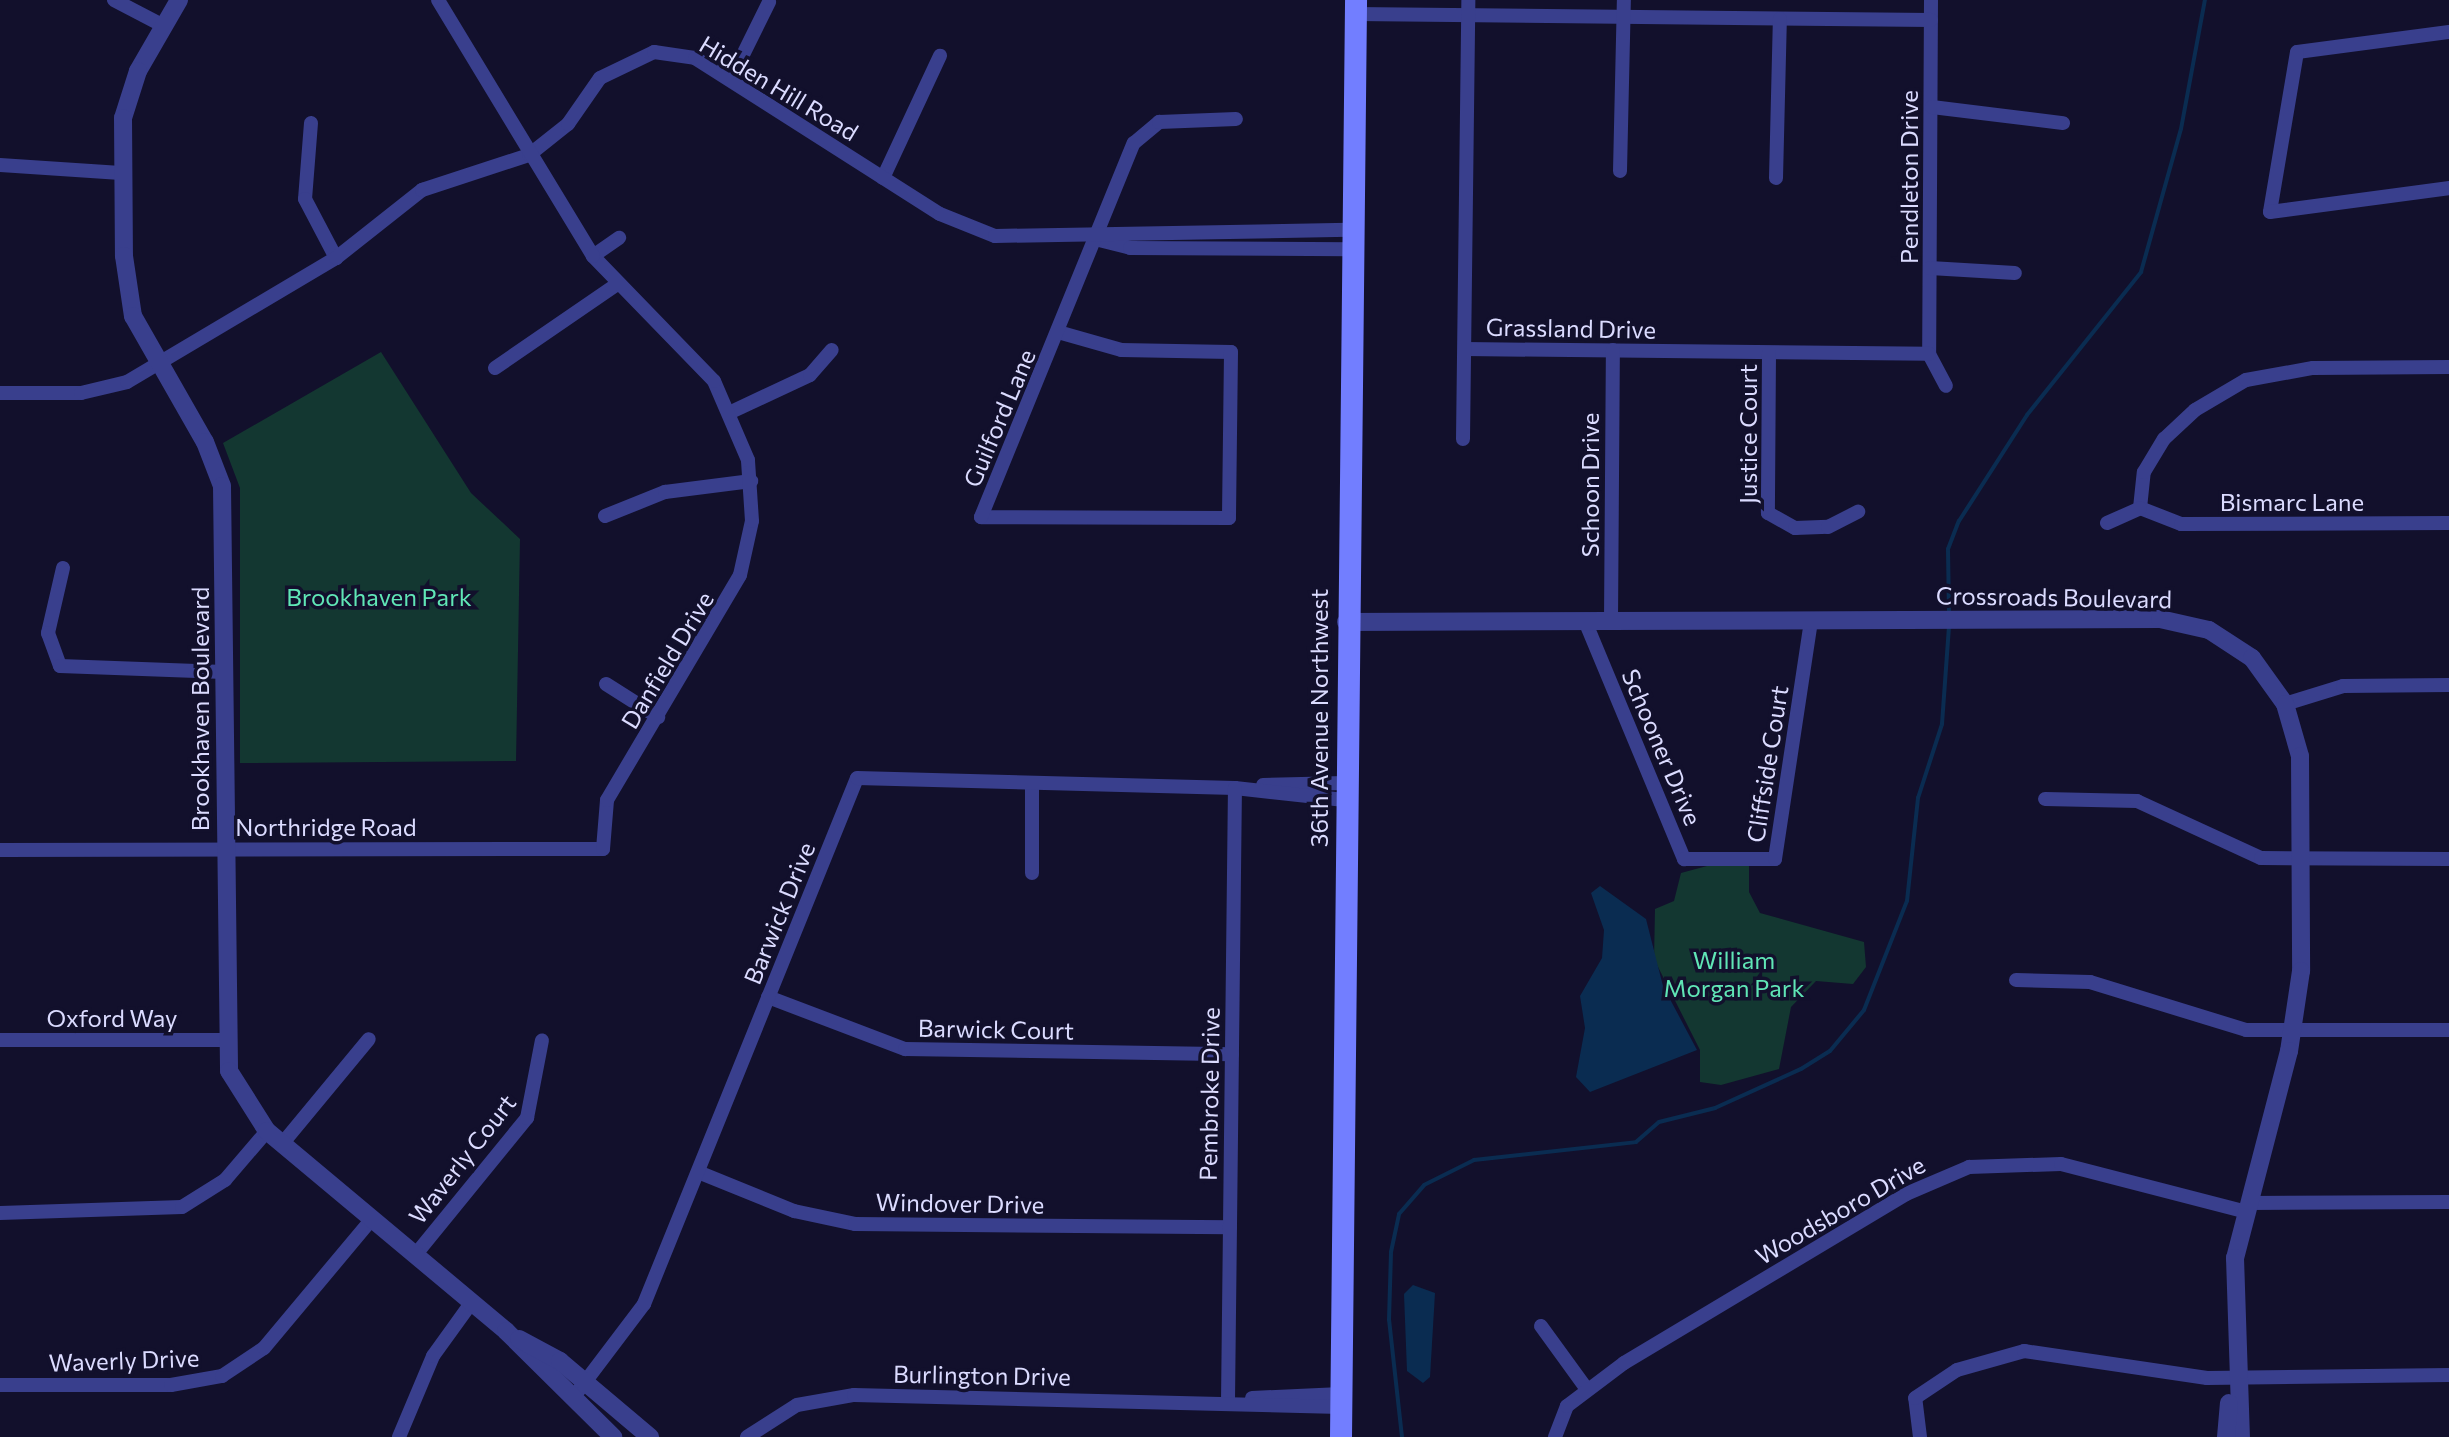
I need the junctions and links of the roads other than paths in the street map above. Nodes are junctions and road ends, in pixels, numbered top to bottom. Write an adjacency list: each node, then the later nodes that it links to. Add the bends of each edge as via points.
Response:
1 (114, 0): 13 (street)
2 (179, 0): 13 (street, Brookhaven Boulevard)
3 (438, 0): 21 (street, Danfield Drive)
4 (1468, 0): 9 (street, Grassland Drive)
5 (1624, 0): 10 (street)
6 (1931, 0): 12 (street, Pendleton Drive)
7 (769, 2): 16 (street)
8 (1356, 7): 9 (street); 30 (main road, 36th Avenue Northwest)
9 (1467, 17): 10 (street); 37 (street, Grassland Drive)
10 (1624, 18): 11 (street); 23 (street)
11 (1780, 19): 12 (street); 26 (street)
12 (1931, 20): 17 (street, Pendleton Drive)
13 (162, 25): 24 (street, Brookhaven Boulevard, via 127,103)
14 (2449, 32): 27 (street, via 2297,52 2270,212)
15 (940, 56): 25 (street)
16 (731, 79): 21 (street, Hidden Hill Road, via 681,54 631,58 600,78 568,124); 25 (street, Hidden Hill Road)
17 (1932, 107): 20 (street); 33 (street, Pendleton Drive)
18 (1236, 119): 29 (street, Guilford Lane, via 1172,119 1142,133)
19 (311, 123): 32 (street, via 305,199)
20 (2063, 123)
21 (529, 155): 31 (street, Danfield Drive); 32 (street, Hidden Hill Road, via 422,190)
22 (0, 165): 24 (street)
23 (1620, 171)
24 (121, 173): 42 (street, Brookhaven Boulevard, via 129,300)
25 (883, 178): 29 (street, Hidden Hill Road, via 986,233)
26 (1776, 178)
27 (2449, 188)
28 (619, 238): 31 (street)
29 (1095, 239): 30 (street, Hidden Hill Road, via 1130,248); 36 (street, Guilford Lane)
30 (1349, 239): 59 (main road, 36th Avenue Northwest)
31 (593, 256): 35 (street, Danfield Drive)
32 (336, 258): 42 (street, Hidden Hill Road)
33 (1930, 268): 34 (street); 41 (street, Pendleton Drive)
34 (2015, 273)
35 (617, 284): 44 (street); 47 (street, Danfield Drive, via 703,366)
36 (1058, 332): 36 (street, Guilford Lane, via 981,517 1229,518 1231,352 1121,350)
37 (1465, 349): 39 (street, Grassland Drive); 48 (street)
38 (832, 350): 47 (street, via 810,375)
39 (1613, 350): 40 (street, Grassland Drive); 57 (street, Schoon Drive)
40 (1769, 353): 41 (street, Grassland Drive); 51 (street, Justice Court, via 1768,513 1795,528 1839,525)
41 (1929, 354): 45 (street)
42 (159, 363): 46 (street, Hidden Hill Road, via 97,391); 60 (street, Brookhaven Boulevard, via 222,486)
43 (2449, 367): 50 (street, via 2313,368 2246,380 2210,399 2164,439 2144,472)
44 (495, 368)
45 (1946, 386)
46 (0, 393)
47 (731, 412): 49 (street, Danfield Drive)
48 (1463, 439)
49 (751, 481): 52 (street, via 665,492); 64 (street, Danfield Drive, via 750,537 733,593)
50 (2140, 508): 53 (street); 54 (street, Bismarc Lane, via 2181,524)
51 (1858, 512)
52 (605, 516)
53 (2107, 523)
54 (2449, 523)
55 (63, 568): 60 (street, via 48,633 51,655 64,669)
56 (1585, 621): 57 (street, Crossroads Boulevard); 59 (street, Crossroads Boulevard); 72 (street, Schooner Drive, via 1684,859)
57 (1611, 621): 58 (street, Crossroads Boulevard)
58 (1811, 621): 63 (street, Crossroads Boulevard, via 2192,625 2252,658); 72 (street, Cliffside Court, via 1775,859)
59 (1346, 622): 67 (main road, 36th Avenue Northwest)
60 (224, 672): 71 (street, Brookhaven Boulevard)
61 (606, 684): 64 (street)
62 (2449, 685): 63 (street, via 2343,686)
63 (2285, 704): 73 (street, Crossroads Boulevard, via 2302,773)
64 (658, 717): 69 (street, Danfield Drive, via 607,800)
65 (1032, 785): 66 (street, Barwick Drive); 75 (street); 77 (street, Barwick Drive, via 857,778)
66 (1235, 788): 67 (street, Barwick Drive); 84 (street, Pembroke Drive)
67 (1344, 792): 103 (main road, 36th Avenue Northwest)
68 (2045, 799): 73 (street, via 2137,801 2242,853)
69 (603, 849): 71 (street, Northridge Road)
70 (0, 850): 71 (street, Northridge Road)
71 (224, 850): 82 (street, Brookhaven Boulevard)
72 (1719, 859)
73 (2301, 859): 74 (street); 79 (street, Crossroads Boulevard)
74 (2449, 859)
75 (1032, 873)
76 (2016, 980): 79 (street, via 2090,982 2235,1029)
77 (768, 997): 84 (street, Barwick Court, via 905,1049); 87 (street, Barwick Drive)
78 (2449, 1030): 79 (street)
79 (2294, 1031): 89 (street, Crossroads Boulevard)
80 (369, 1039): 86 (street)
81 (0, 1040): 82 (street, Oxford Way)
82 (224, 1040): 85 (street, Brookhaven Boulevard, via 234,1086)
83 (542, 1040): 93 (street, Waverly Court, via 527,1118)
84 (1232, 1054): 92 (street, Pembroke Drive)
85 (267, 1131): 86 (street, Brookhaven Boulevard); 90 (street, via 225,1180 182,1207)
86 (282, 1144): 91 (street, Brookhaven Boulevard)
87 (698, 1172): 92 (street, Windover Drive, via 794,1211 855,1224); 99 (street, Barwick Drive, via 644,1304)
88 (2449, 1202): 89 (street, Woodsboro Drive)
89 (2247, 1207): 98 (street, Crossroads Boulevard, via 2233,1272); 101 (street, Woodsboro Drive, via 2053,1163 1969,1167 1906,1194)
90 (0, 1213)
91 (372, 1219): 93 (street, Brookhaven Boulevard); 100 (street, Waverly Drive, via 264,1348 222,1376 171,1385)
92 (1230, 1227): 104 (street, Pembroke Drive)
93 (416, 1254): 94 (street, Brookhaven Boulevard)
94 (472, 1302): 96 (street, Brookhaven Boulevard); 106 (street, via 433,1356)
95 (1541, 1326): 101 (street)
96 (506, 1331): 99 (street, Brookhaven Boulevard); 102 (street, Brookhaven Boulevard)
97 (2449, 1375): 98 (street)
98 (2233, 1377): 111 (street, via 2157,1373 2059,1351 2009,1353 1957,1370 1915,1398); 112 (street, Crossroads Boulevard); 113 (street, Crossroads Boulevard)
99 (586, 1382): 102 (street, Barwick Drive); 105 (street, Brookhaven Boulevard)
100 (0, 1385)
101 (1586, 1388): 110 (street, Woodsboro Drive, via 1561,1416)
102 (571, 1400): 107 (street, Brookhaven Boulevard)
103 (1341, 1400): 104 (street, Burlington Drive); 109 (main road, 36th Avenue Northwest)
104 (1228, 1401): 108 (street, Burlington Drive, via 838,1396 782,1412)
105 (642, 1434)
106 (399, 1437)
107 (613, 1437)
108 (747, 1437)
109 (1341, 1437)
110 (1555, 1437)
111 (1920, 1437)
112 (2226, 1437)
113 (2241, 1437)

